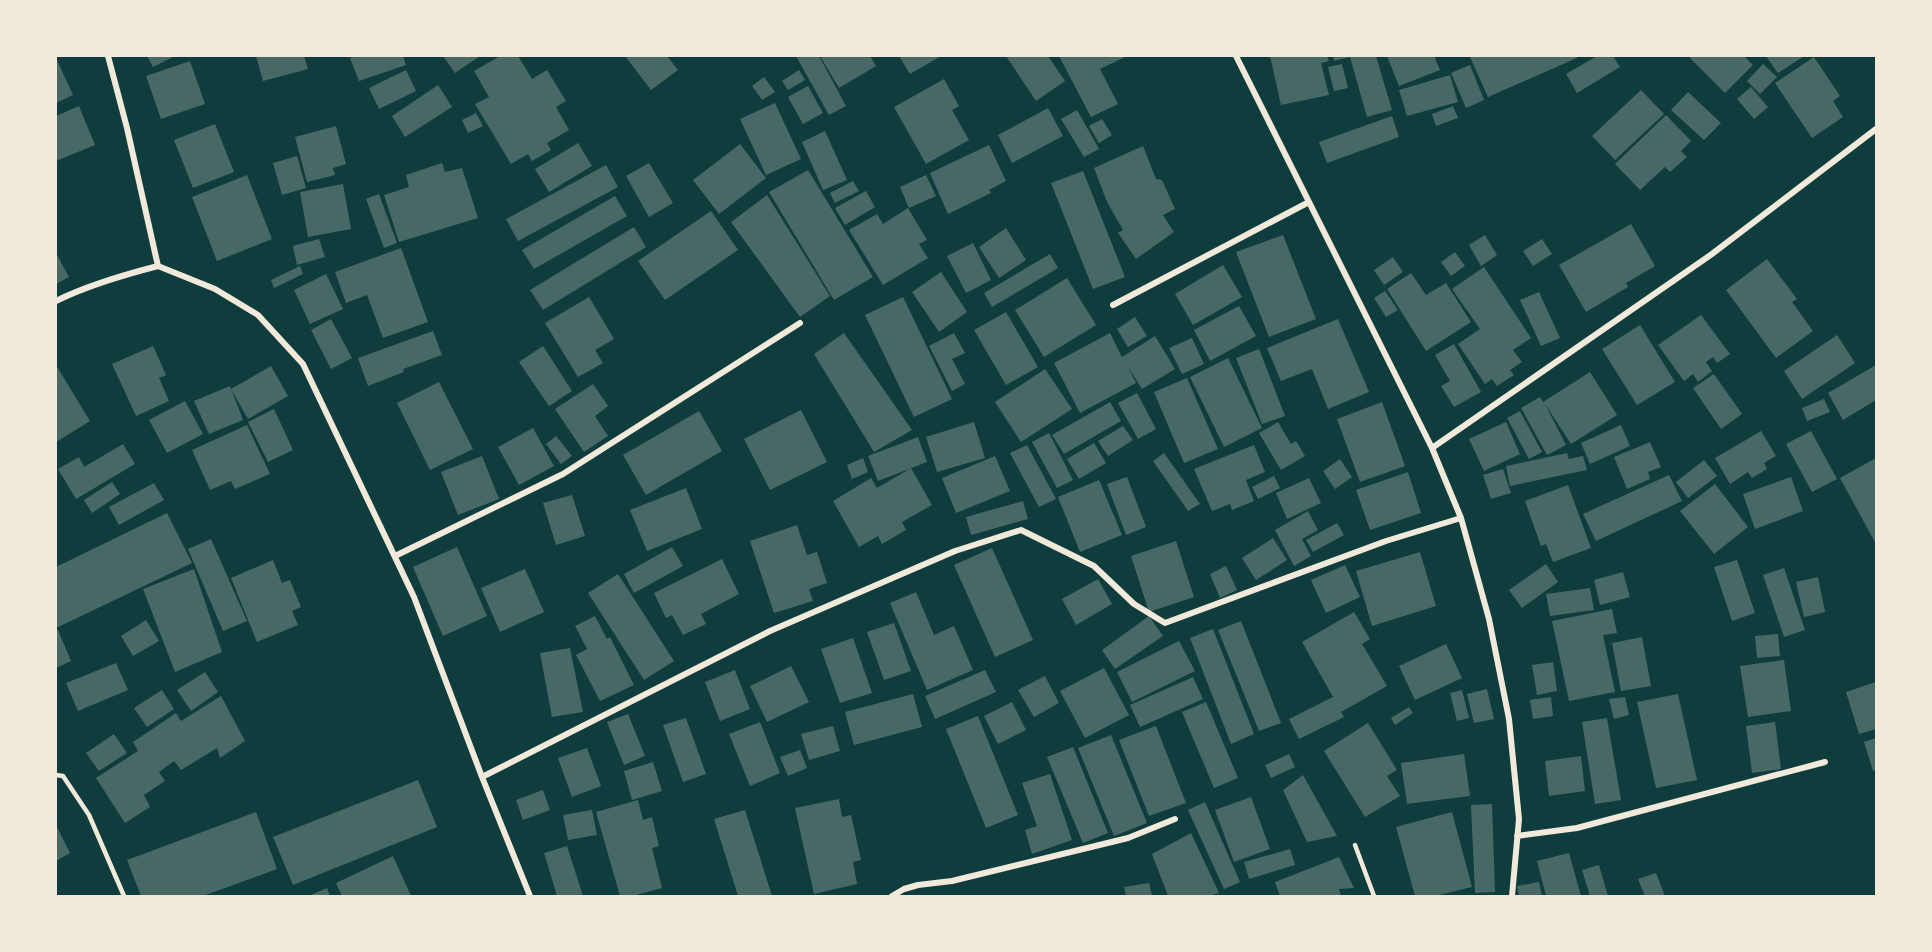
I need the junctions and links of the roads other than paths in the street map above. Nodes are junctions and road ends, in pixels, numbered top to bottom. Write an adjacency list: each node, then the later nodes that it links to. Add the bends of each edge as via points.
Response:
1 (108, 56): 5 (street)
2 (1236, 56): 4 (street)
3 (1876, 129): 9 (street, via 1712,254)
4 (1309, 202): 7 (street); 9 (street)
5 (158, 266): 6 (street); 11 (street, via 215,288 258,315 303,364)
6 (56, 301)
7 (1113, 305)
8 (800, 323): 11 (street, via 563,474)
9 (1432, 448): 10 (street)
10 (1461, 518): 14 (street, via 1386,541 1165,623 1134,604 1094,566 1021,530 955,551 770,631); 16 (street, via 1489,620 1509,719 1519,819)
11 (395, 556): 14 (street)
12 (1825, 762): 16 (street, via 1577,828)
13 (56, 775): 18 (lane, via 63,776 89,815)
14 (482, 777): 19 (street)
15 (1175, 819): 20 (street, via 1116,842 952,881 918,885)
16 (1517, 836): 22 (street)
17 (1355, 845): 21 (lane)
18 (124, 897)
19 (530, 897)
20 (891, 897)
21 (1374, 897)
22 (1512, 897)

